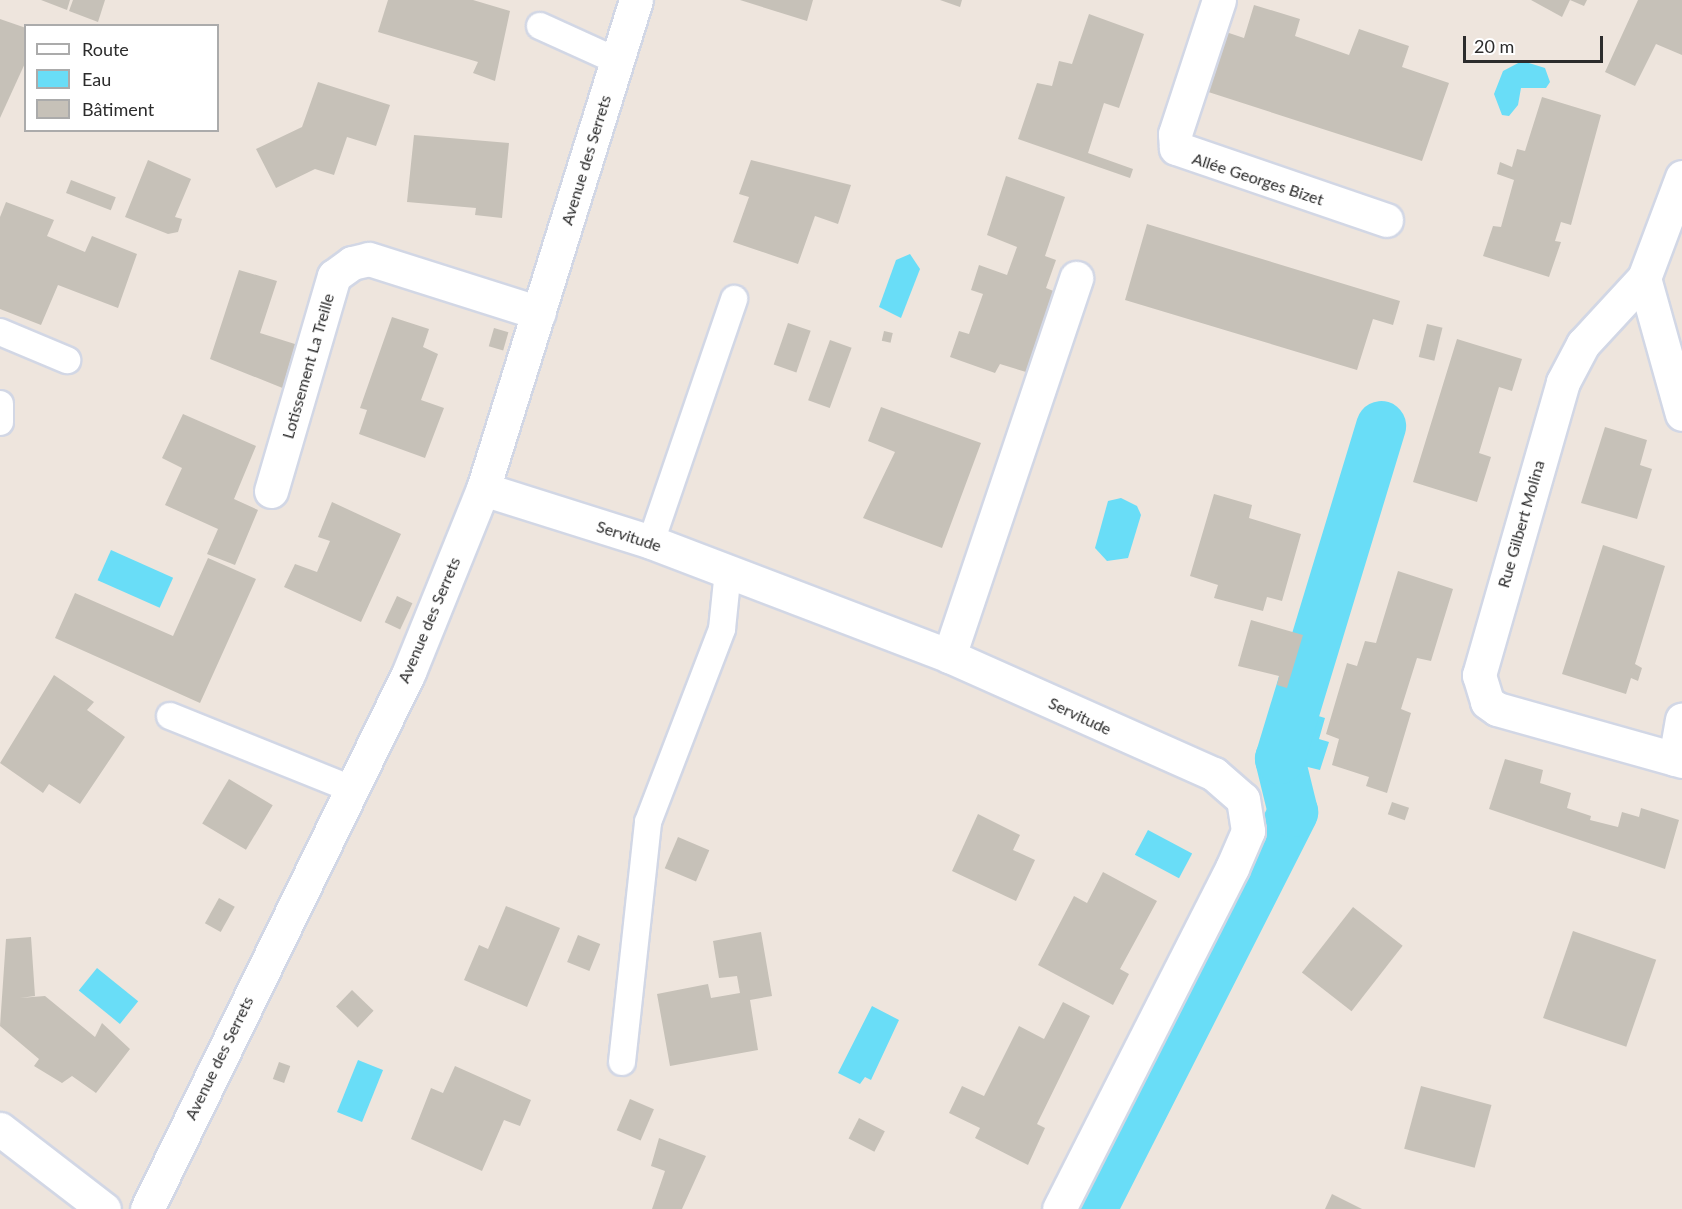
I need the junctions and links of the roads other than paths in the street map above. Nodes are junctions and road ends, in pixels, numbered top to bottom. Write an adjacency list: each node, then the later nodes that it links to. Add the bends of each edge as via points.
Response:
1 (636, 0): 4 (street, Avenue des Serrets)
2 (1219, 0): 6 (street, Allée Georges Bizet, via 1175,134 1176,148)
3 (540, 26): 4 (lane)
4 (617, 61): 10 (street, Avenue des Serrets)
5 (1682, 177): 8 (street, Rue Gilbert Molina)
6 (1386, 220)
7 (1076, 278): 20 (street)
8 (1644, 278): 14 (street); 23 (street, Rue Gilbert Molina, via 1583,344 1563,382 1479,675 1487,702 1497,709)
9 (734, 298): 18 (lane)
10 (539, 313): 16 (street, Avenue des Serrets); 17 (street, Lotissement La Treille, via 369,260 352,263 334,276)
11 (0, 332): 12 (lane)
12 (67, 360)
13 (0, 404): 15 (lane)
14 (1682, 414)
15 (0, 422)
16 (483, 489): 18 (street, Servitude); 24 (street, Avenue des Serrets, via 409,672)
17 (271, 491)
18 (651, 542): 19 (street, Servitude)
19 (728, 571): 20 (street, Servitude); 25 (lane, via 722,629 648,822)
20 (949, 656): 29 (street, Servitude, via 1214,774 1243,799 1248,816 1232,868)
21 (170, 716): 24 (lane)
22 (1682, 720): 23 (street)
23 (1679, 760)
24 (352, 789): 28 (street, Avenue des Serrets)
25 (622, 1062)
26 (0, 1129): 27 (street)
27 (104, 1209)
28 (147, 1209)
29 (1059, 1209)

